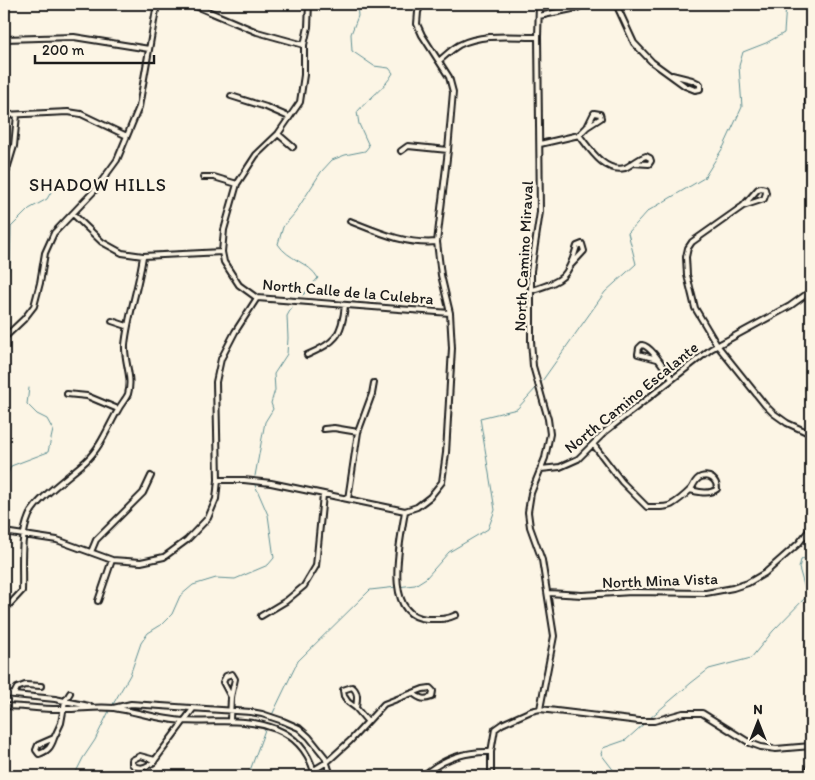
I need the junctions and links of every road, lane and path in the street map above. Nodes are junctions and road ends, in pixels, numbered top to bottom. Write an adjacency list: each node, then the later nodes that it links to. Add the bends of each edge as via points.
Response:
1 (157, 4): 14 (street)
2 (191, 4): 13 (street, via 257,32)
3 (309, 4): 13 (street)
4 (421, 4): 15 (street, via 417,24)
5 (539, 4): 10 (street, North Camino Miraval)
6 (584, 4): 10 (street)
7 (616, 4): 16 (street, via 634,44 652,62)
8 (710, 4): 9 (street)
9 (718, 4)
10 (539, 16): 11 (street, North Camino Miraval)
11 (538, 37): 15 (street, via 474,40); 27 (street, North Camino Miraval)
12 (4, 39): 14 (street, via 74,37)
13 (304, 45): 22 (street, via 300,102)
14 (149, 49): 26 (street, via 139,107)
15 (440, 60): 29 (street, via 449,76 452,92)
16 (672, 75): 16 (street, via 692,80 700,84 700,89 685,86)
17 (231, 96): 22 (street)
18 (811, 97): 19 (street, via 808,99)
19 (811, 104)
20 (17, 114): 21 (street); 26 (street, via 81,114); 33 (street, via 14,146)
21 (4, 115)
22 (289, 117): 24 (street)
23 (587, 126): 25 (street)
24 (278, 134): 28 (street); 34 (street, via 256,155)
25 (579, 135): 27 (street); 31 (street, via 600,161 612,167 626,168)
26 (127, 136): 36 (street, via 117,160 96,190)
27 (540, 144): 42 (street, North Camino Miraval, via 539,220)
28 (292, 146)
29 (448, 150): 30 (street, via 408,146); 38 (street)
30 (400, 151)
31 (632, 164)
32 (203, 177): 34 (street)
33 (4, 178)
34 (238, 184): 39 (street, via 224,230)
35 (743, 206): 35 (street, via 764,199 765,190 758,189); 51 (street, via 696,238 687,253 686,270 693,304)
36 (73, 214): 40 (street, via 102,242 122,253); 50 (street, via 54,232 45,253 34,306)
37 (350, 221): 38 (street, via 396,239)
38 (437, 242): 47 (street)
39 (222, 252): 40 (street); 44 (street, North Calle de la Culebra, via 224,262 239,285)
40 (143, 256): 49 (street)
41 (571, 265): 41 (street, via 584,251 582,244 577,246); 42 (street, via 559,281)
42 (530, 291): 62 (street, North Camino Miraval, via 532,358 550,429)
43 (810, 292): 45 (street); 51 (street, North Camino Escalante)
44 (257, 298): 46 (street, North Calle de la Culebra); 64 (street, via 221,359 216,382)
45 (811, 304)
46 (345, 305): 47 (street, North Calle de la Culebra); 52 (street, via 344,321 338,335)
47 (450, 313): 68 (street, via 452,348 442,482 430,497)
48 (112, 321): 49 (street)
49 (128, 326): 57 (street, via 125,348 130,379 128,395)
50 (4, 338)
51 (717, 344): 54 (street, North Camino Escalante); 60 (street, via 769,409)
52 (307, 355)
53 (657, 359): 53 (street, via 645,345 639,348 638,354); 54 (street)
54 (672, 379): 61 (street, North Camino Escalante)
55 (374, 383): 59 (street)
56 (67, 394): 57 (street, via 88,396)
57 (118, 409): 71 (street, via 88,459 30,515)
58 (324, 429): 59 (street)
59 (358, 432): 67 (street)
60 (811, 434)
61 (594, 444): 62 (street, North Camino Escalante, via 574,462); 65 (street, via 622,482 647,507 670,506)
62 (541, 469): 74 (street, North Camino Miraval, via 531,493 528,517 542,560)
63 (151, 476): 72 (street, via 143,492 96,540)
64 (218, 480): 66 (street, via 271,483); 73 (street, via 216,499 208,518 187,540 164,557 141,562)
65 (690, 490): 65 (street, via 713,492 717,483 709,477 701,477)
66 (324, 495): 67 (street); 78 (street, via 316,566 304,586)
67 (348, 499): 68 (street)
68 (405, 511): 77 (street, via 397,567 399,598 409,613 424,619 447,620)
69 (811, 528): 74 (street, North Mina Vista, via 765,572 733,588 706,593)
70 (4, 532): 71 (street)
71 (24, 534): 72 (street, via 57,540); 76 (street, via 22,591)
72 (91, 552): 73 (street)
73 (112, 560): 75 (street)
74 (548, 593): 92 (street, North Camino Miraval, via 554,636)
75 (98, 601)
76 (9, 606)
77 (456, 615)
78 (261, 616)
79 (41, 686): 82 (street, via 25,685 17,688)
80 (70, 693): 85 (street)
81 (4, 694): 82 (street)
82 (14, 694): 85 (street)
83 (414, 694): 83 (street, via 426,699 434,694 430,688); 96 (street, via 384,704)
84 (231, 697): 84 (street, via 235,679 232,674 223,682); 93 (street)
85 (65, 701): 87 (street); 90 (street)
86 (4, 706): 90 (street)
87 (96, 708): 88 (street); 90 (street)
88 (113, 708): 91 (street, via 131,704); 95 (street)
89 (356, 708): 89 (street, via 356,690 346,688 344,696); 96 (street)
90 (63, 709): 97 (street)
91 (193, 709): 93 (street); 95 (street)
92 (540, 709): 98 (street, via 639,721 702,713 761,747); 99 (street, via 497,727)
93 (230, 712): 94 (street); 101 (street, via 262,714 299,728)
94 (230, 720): 95 (street); 103 (street, via 250,722 287,735 307,753)
95 (184, 721): 100 (street)
96 (367, 721): 101 (street)
97 (54, 738): 97 (street, via 50,748 39,754 36,750 38,745)
98 (811, 746)
99 (490, 752): 106 (street, via 458,755); 107 (street)
100 (155, 760): 100 (street, via 140,756 132,760 132,764 142,768)
101 (327, 762): 103 (street); 105 (street)
102 (811, 764): 108 (street)
103 (314, 770): 104 (street)
104 (315, 776)
105 (332, 776)
106 (423, 776)
107 (491, 776)
108 (805, 776)

